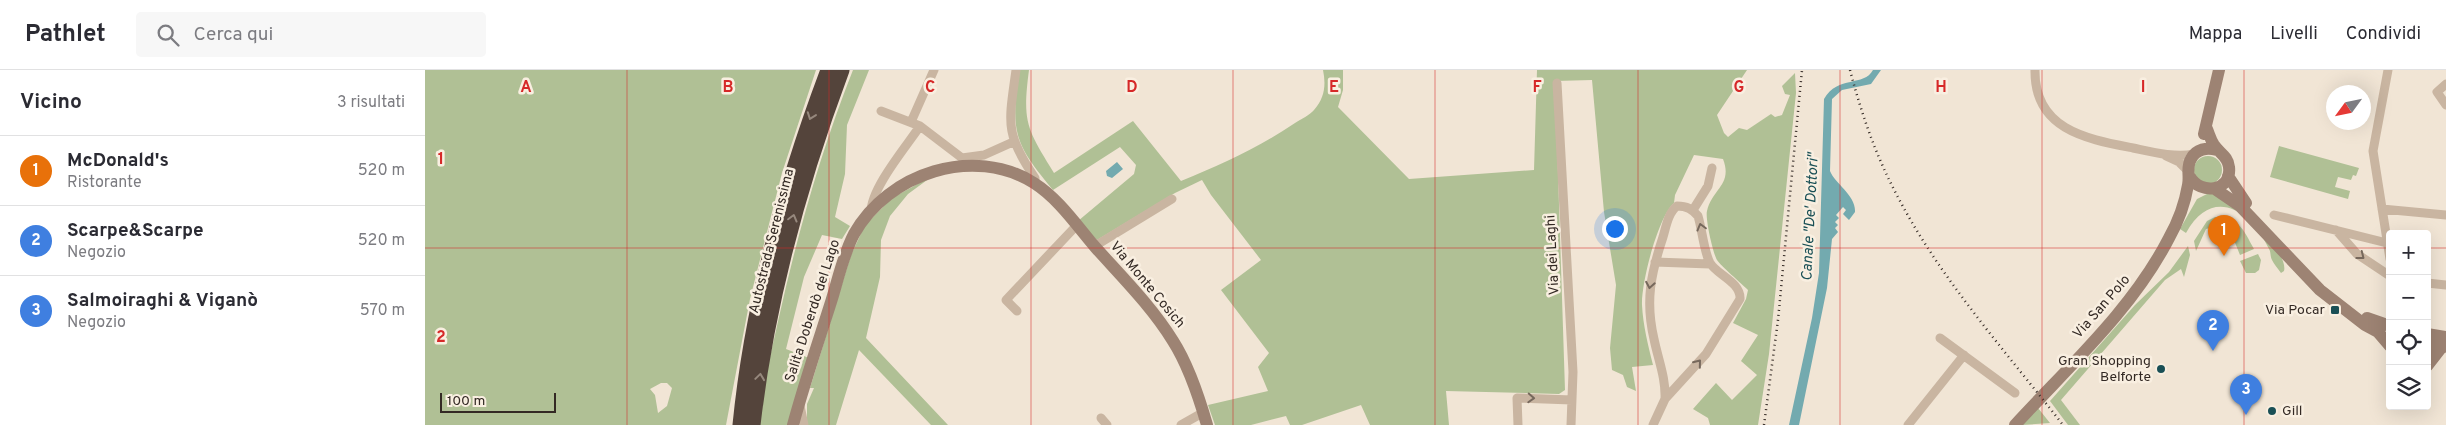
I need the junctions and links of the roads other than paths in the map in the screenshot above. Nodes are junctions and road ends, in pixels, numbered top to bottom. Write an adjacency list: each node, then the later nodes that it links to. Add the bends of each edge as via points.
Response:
1 (828, 70): 56 (highway, Autostrada Serenissima, one-way to 56, via 803,138 774,241 755,325)
2 (841, 70): 57 (highway, Autostrada Serenissima, one-way to 2, via 767,327 786,244)
3 (934, 70): 12 (street, Salita Doberdò del Lago)
4 (1016, 70): 14 (street, via 1010,116)
5 (2035, 70): 17 (street, via 2042,103 2065,128 2086,138)
6 (2219, 70): 13 (main road, Via San Polo)
7 (2388, 70): 24 (street, via 2373,151)
8 (1557, 84): 53 (street, Via dei Laghi)
9 (2446, 84): 10 (street, via 2437,92)
10 (2446, 105)
11 (881, 111): 12 (street)
12 (915, 124): 14 (street, via 962,158 984,155); 26 (street, Salita Doberdò del Lago, via 871,203)
13 (2206, 127): 15 (main road); 16 (main road, Via San Polo)
14 (1013, 142): 21 (street, via 1035,178)
15 (2217, 150): 16 (main road, via 2211,148); 20 (main road, via 2228,161)
16 (2197, 152): 17 (street); 19 (main road, Via San Polo, via 2189,165)
17 (2159, 153): 19 (street, via 2179,162)
18 (1712, 168): 25 (street, via 1708,186)
19 (2189, 174): 22 (main road, via 2195,185); 29 (main road, Via San Polo)
20 (2228, 176): 22 (main road, Via San Polo, via 2221,186); 41 (main road, via 2242,199 2325,285 2366,318)
21 (1035, 184): 26 (main road, Salita Doberdò del Lago, via 997,168 978,165 944,168 906,184); 30 (main road, Via Monte Cosich)
22 (2210, 189): 29 (main road, Via San Polo, via 2191,200); 46 (main road, via 2240,206 2320,290 2379,332)
23 (1172, 199): 34 (street)
24 (2382, 209): 28 (street); 32 (street)
25 (1693, 210): 35 (street, via 1684,206 1673,209); 36 (street, one-way to 25, via 1698,216)
26 (871, 212): 54 (main road, Salita Doberdò del Lago, via 853,236)
27 (2274, 215): 31 (street)
28 (2446, 215)
29 (2177, 221): 66 (main road, Via San Polo, via 2140,288)
30 (1077, 225): 34 (main road, Via Monte Cosich); 40 (street, via 1006,300)
31 (2336, 230): 33 (street); 37 (street, one-way to 37, via 2357,254)
32 (2386, 236)
33 (2386, 243)
34 (1095, 246): 55 (main road, Via Monte Cosich, via 1173,341 1189,372)
35 (1655, 262): 36 (street); 52 (street, one-way to 52, via 1648,299 1649,317 1664,378)
36 (1710, 264): 52 (street, one-way to 36, via 1706,354 1739,299 1737,288)
37 (2388, 275)
38 (2431, 283): 39 (street)
39 (2446, 285)
40 (1017, 310)
41 (2386, 323)
42 (2431, 334): 43 (main road)
43 (2446, 337)
44 (1940, 338): 48 (street)
45 (2431, 340): 49 (main road, via 2434,345)
46 (2386, 341)
47 (2446, 346): 50 (main road)
48 (1964, 355): 51 (street); 65 (street)
49 (2431, 358)
50 (2431, 361)
51 (2015, 393)
52 (1665, 399): 64 (street)
53 (1572, 400): 62 (street, one-way to 53, via 1517,398); 63 (street, Via dei Laghi)
54 (799, 403): 58 (main road, Salita Doberdò del Lago); 59 (street)
55 (1203, 412): 60 (street); 61 (main road, Via Monte Cosich)
56 (740, 425)
57 (753, 425)
58 (793, 425)
59 (804, 425)
60 (1181, 425)
61 (1207, 425)
62 (1518, 425)
63 (1571, 425)
64 (1653, 425)
65 (1908, 425)
66 (2015, 425)

